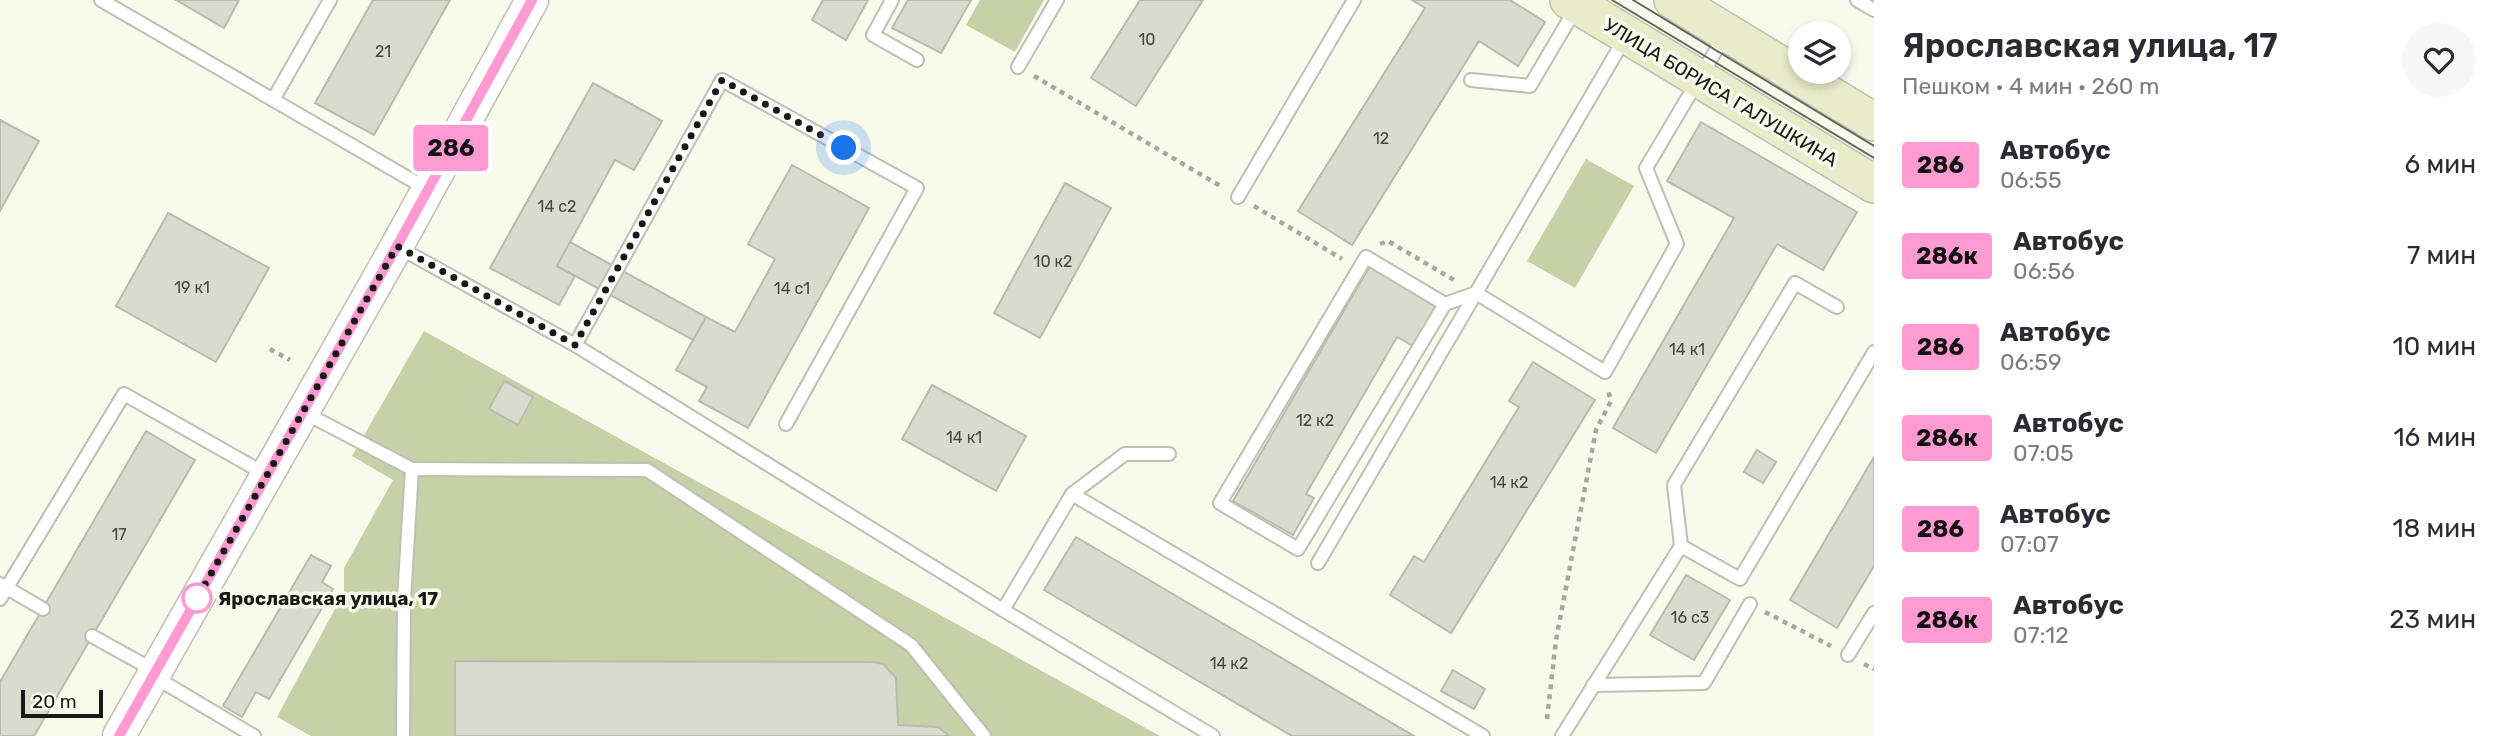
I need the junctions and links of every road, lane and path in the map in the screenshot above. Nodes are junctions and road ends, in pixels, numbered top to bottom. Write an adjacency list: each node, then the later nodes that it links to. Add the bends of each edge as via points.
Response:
1 (100, 0): 17 (lane)
2 (330, 0): 17 (lane)
3 (532, 0): 20 (street)
4 (892, 0): 13 (lane, via 873,35)
5 (1057, 0): 14 (lane)
6 (1354, 0): 21 (lane)
7 (1673, 0): 11 (main road)
8 (1857, 0): 10 (lane)
9 (1573, 3): 12 (main road, УЛИЦА БОРИСА ГАЛУШКИНА); 16 (lane, via 1530,86)
10 (1874, 10)
11 (1727, 32): 15 (lane); 18 (main road)
12 (1627, 35): 15 (main road, УЛИЦА БОРИСА ГАЛУШКИНА); 23 (lane)
13 (916, 60)
14 (1018, 67)
15 (1698, 79): 19 (main road, УЛИЦА БОРИСА ГАЛУШКИНА); 30 (lane, via 1646,168 1676,244)
16 (1471, 80)
17 (273, 100): 20 (lane)
18 (1874, 122)
19 (1874, 184)
20 (428, 190): 22 (street)
21 (1238, 197)
22 (397, 246): 26 (lane); 31 (street)
23 (1476, 293): 24 (lane); 30 (lane); 38 (lane)
24 (1445, 304): 24 (lane, via 1298,549 1220,503 1366,257)
25 (1837, 307): 37 (lane, via 1795,283 1674,485)
26 (575, 345): 32 (lane, via 722,80 917,188); 42 (lane)
27 (270, 349): 29 (path)
28 (1874, 352): 37 (lane, via 1740,579)
29 (290, 360)
30 (1605, 372): 49 (path, via 1611,401 1596,430 1556,640)
31 (303, 412): 34 (lane); 35 (street)
32 (786, 424)
33 (1169, 454): 36 (lane, via 1125,454)
34 (412, 469): 53 (lane, via 404,599); 54 (lane, via 647,470 911,645)
35 (267, 475): 39 (lane, via 124,394); 47 (street)
36 (1072, 494): 42 (lane); 56 (lane)
37 (1681, 546): 48 (lane)
38 (1318, 564)
39 (2, 590): 41 (lane)
40 (1750, 604): 45 (path); 48 (lane, via 1704,683)
41 (43, 609)
42 (1003, 610): 55 (lane)
43 (1874, 612): 45 (lane)
44 (92, 636): 47 (lane)
45 (1848, 655): 46 (path)
46 (1874, 669)
47 (154, 674): 50 (lane); 51 (street)
48 (1593, 685): 57 (lane)
49 (1547, 722)
50 (234, 731): 52 (lane)
51 (119, 736)
52 (254, 736)
53 (403, 736)
54 (984, 736)
55 (1213, 736)
56 (1483, 736)
57 (1562, 736)

